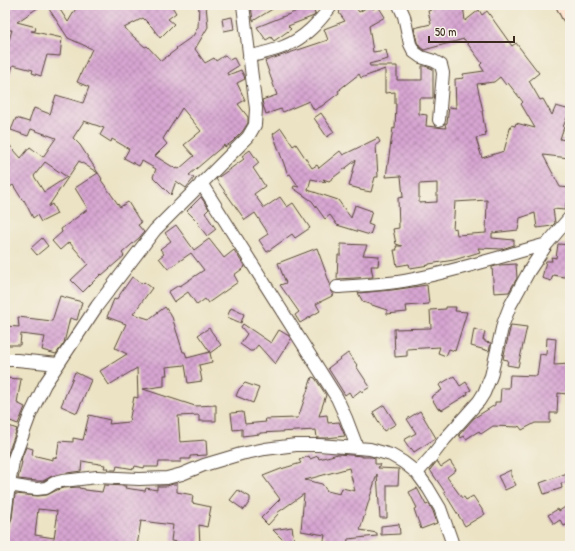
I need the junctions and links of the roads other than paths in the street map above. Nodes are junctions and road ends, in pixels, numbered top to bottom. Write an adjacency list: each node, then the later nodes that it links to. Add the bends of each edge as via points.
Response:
1 (243, 5): 6 (street)
2 (332, 5): 6 (street, via 304,36 286,46)
3 (400, 5): 7 (street, via 414,52 441,65 443,73)
4 (565, 5): 5 (main road)
5 (570, 15)
6 (249, 57): 8 (street, via 256,109 255,124 248,137)
7 (439, 120)
8 (201, 183): 13 (street, via 155,230 97,306); 14 (street, via 337,398)
9 (570, 217): 10 (street)
10 (547, 244): 11 (street, via 421,278); 15 (street, via 510,306 484,393)
11 (337, 287)
12 (5, 360): 13 (street)
13 (58, 364): 16 (street, via 30,415)
14 (357, 447): 15 (street, via 391,456); 16 (street, via 296,445 265,449 241,454 167,478 97,477 62,481 37,489)
15 (417, 473): 18 (street, via 440,508)
16 (8, 481): 17 (street)
17 (5, 517)
18 (453, 546)

